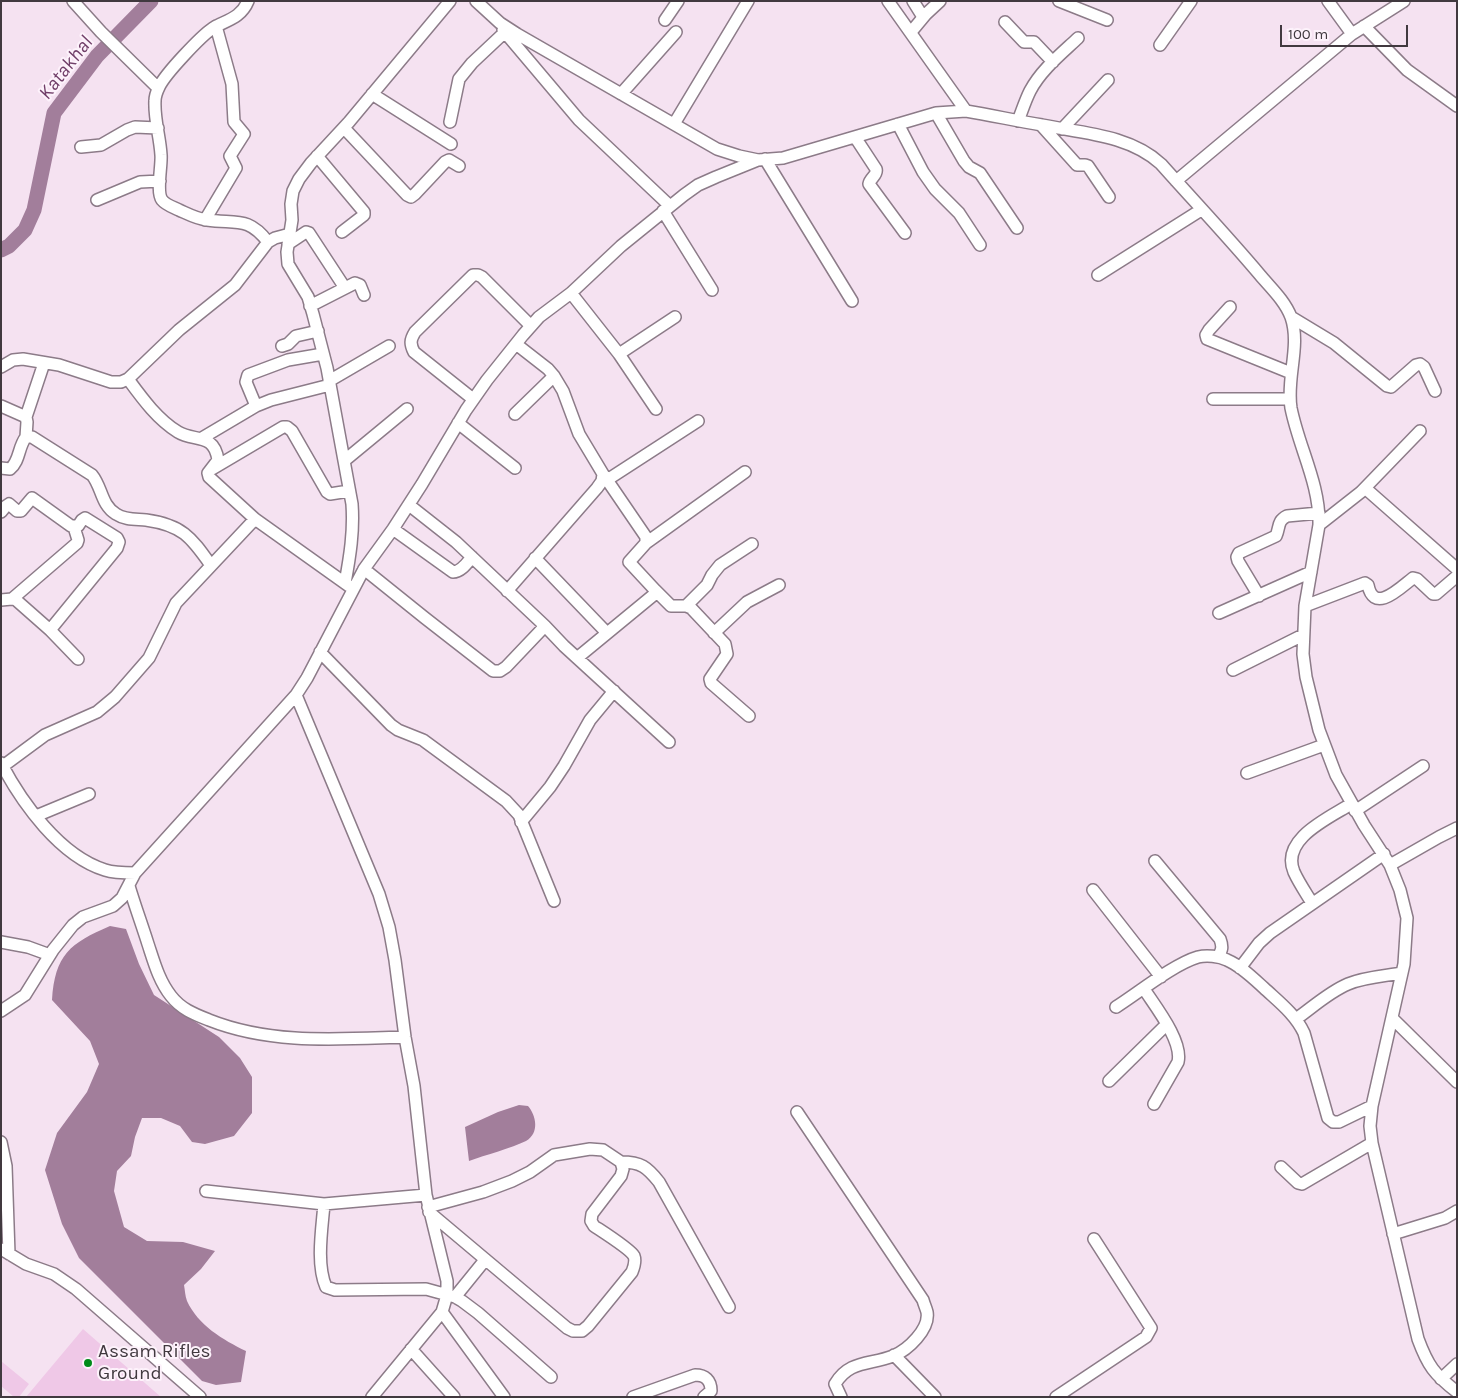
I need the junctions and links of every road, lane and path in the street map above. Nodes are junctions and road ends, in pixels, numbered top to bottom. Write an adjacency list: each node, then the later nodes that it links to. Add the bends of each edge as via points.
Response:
1 (73, 1): 29 (street)
2 (248, 1): 19 (street, via 236,18)
3 (450, 1): 30 (street)
4 (476, 1): 14 (street)
5 (678, 1): 16 (street)
6 (748, 1): 37 (street)
7 (888, 1): 23 (street)
8 (913, 1): 15 (street)
9 (940, 1): 15 (street)
10 (1059, 1): 17 (street)
11 (1191, 1): 26 (street)
12 (1328, 1): 24 (street)
13 (1398, 3): 20 (street)
14 (490, 14): 21 (street); 31 (street, via 516,34)
15 (923, 17): 23 (street)
16 (665, 20)
17 (1107, 20)
18 (1005, 22): 27 (street, via 1021,40 1034,42)
19 (216, 26): 29 (street, via 199,40); 55 (street, via 232,84 234,122 244,134 230,156 236,168)
20 (1364, 26): 24 (street); 32 (street, via 1407,70)
21 (505, 32): 36 (street, via 459,79); 53 (street, via 579,120)
22 (676, 32): 31 (street)
23 (911, 32): 33 (street)
24 (1352, 34): 50 (street)
25 (1078, 38): 27 (street)
26 (1160, 45)
27 (1053, 62): 35 (street, via 1030,92)
28 (1108, 80): 42 (street)
29 (158, 88): 40 (street, via 155,102)
30 (372, 94): 41 (street); 44 (street)
31 (621, 94): 37 (street)
32 (1456, 103)
33 (966, 110): 34 (street); 35 (street)
34 (936, 113): 38 (street); 56 (street, via 964,162 980,173)
35 (1018, 121): 39 (street)
36 (450, 122)
37 (674, 124): 47 (street, via 717,149)
38 (898, 124): 43 (street); 61 (street, via 923,172 959,214)
39 (1041, 125): 42 (street); 51 (street, via 1077,165 1088,166)
40 (158, 128): 45 (street, via 135,127 101,145); 49 (street)
41 (344, 128): 46 (street); 48 (street, via 412,197 445,162 449,160)
42 (1062, 129): 50 (street, via 1106,137 1151,154)
43 (855, 138): 47 (street, via 783,158); 58 (street, via 877,171 869,184)
44 (451, 144)
45 (81, 147)
46 (317, 156): 57 (street, via 364,212 364,216); 59 (street, via 293,191)
47 (762, 159): 53 (street, via 698,185); 67 (street)
48 (459, 166)
49 (160, 181): 52 (street, via 140,182); 55 (street, via 162,199 195,218)
50 (1176, 181): 54 (street)
51 (1109, 197)
52 (97, 200)
53 (666, 209): 64 (street); 65 (street)
54 (1201, 210): 62 (street); 71 (street, via 1242,253 1284,303)
55 (205, 220): 60 (street, via 248,225)
56 (1017, 228)
57 (342, 232)
58 (904, 233)
59 (289, 239): 60 (street, via 276,238); 63 (street, via 309,233); 68 (street, via 288,264)
60 (268, 242): 83 (street, via 235,284 179,330)
61 (980, 245)
62 (1098, 275)
63 (345, 288): 66 (street, via 355,283 360,285); 68 (street)
64 (712, 290)
65 (571, 293): 72 (street); 78 (street)
66 (364, 296)
67 (852, 301)
68 (310, 306): 73 (street)
69 (1230, 306): 81 (street, via 1209,330 1208,339)
70 (675, 317): 78 (street)
71 (1291, 317): 81 (street, via 1294,340); 85 (street, via 1334,343 1387,386 1391,387 1420,364)
72 (531, 326): 74 (street); 86 (street, via 482,277 473,275 415,332 411,338 414,352)
73 (318, 331): 75 (street, via 296,336); 77 (street)
74 (516, 344): 82 (street); 86 (street)
75 (282, 346)
76 (389, 346): 84 (street)
77 (323, 354): 84 (street); 90 (street, via 288,360 248,375 246,382)
78 (619, 354): 92 (street)
79 (44, 363): 80 (street, via 13,360); 83 (street, via 78,370 111,382); 94 (street)
80 (1, 367)
81 (1291, 373): 88 (street)
82 (554, 376): 93 (street); 105 (street, via 579,434)
83 (128, 379): 99 (street, via 150,407 178,432)
84 (330, 383): 90 (street); 100 (street)
85 (1435, 391)
86 (473, 399): 96 (street)
87 (1213, 399): 88 (street)
88 (1290, 399): 110 (street, via 1317,491)
89 (1, 406): 94 (street)
90 (256, 406): 99 (street)
91 (407, 409): 100 (street)
92 (656, 409)
93 (515, 414)
94 (26, 417): 98 (street)
95 (698, 422): 105 (street)
96 (458, 423): 102 (street); 108 (street)
97 (1420, 431): 106 (street)
98 (26, 437): 101 (street, via 15,465 10,469); 119 (street, via 32,437 92,475 97,480 103,500 116,514 181,531 194,542)
99 (202, 438): 103 (street, via 211,444 218,456)
100 (344, 461): 107 (street)
101 (1, 468)
102 (515, 468)
103 (211, 470): 107 (street, via 287,427 327,492); 111 (street, via 208,474 212,480)
104 (745, 472): 115 (street)
105 (605, 477): 115 (street, via 646,537); 118 (street)
106 (1365, 488): 112 (street); 121 (street)
107 (349, 491): 125 (street, via 354,522)
108 (409, 505): 114 (street); 117 (street)
109 (1, 512): 113 (street, via 9,504 22,511 32,498)
110 (1319, 513): 112 (street); 128 (street, via 1283,518 1276,536 1239,553 1238,561)
111 (255, 519): 119 (street); 125 (street)
112 (1319, 525): 122 (street)
113 (74, 527): 129 (street, via 77,543); 134 (street, via 85,518 119,542)
114 (393, 529): 117 (street, via 453,572 461,570); 120 (street)
115 (646, 543): 127 (street, via 629,562)
116 (752, 544): 130 (street, via 720,565 707,585)
117 (472, 557): 126 (street)
118 (535, 558): 126 (street); 135 (street)
119 (210, 564): 147 (street, via 176,603 149,658 115,697 90,716 45,735)
120 (364, 569): 125 (street); 133 (street, via 493,671 506,667)
121 (1457, 569)
122 (1311, 572): 128 (street); 131 (street)
123 (1457, 576): 131 (street, via 1436,594 1413,578 1384,597 1373,596 1365,583)
124 (779, 585): 136 (street, via 747,602)
125 (349, 586): 138 (street)
126 (507, 590): 133 (street)
127 (656, 590): 130 (street, via 672,606); 135 (street, via 654,596)
128 (1259, 596): 132 (street)
129 (6, 600): 134 (street, via 16,600)
130 (686, 606): 136 (street)
131 (1305, 606): 137 (street)
132 (1219, 613)
133 (545, 626): 139 (street)
134 (50, 630): 140 (street)
135 (606, 633): 139 (street)
136 (714, 633): 144 (street, via 725,644 727,654 710,679 711,683)
137 (1303, 635): 141 (street); 146 (street, via 1306,677)
138 (320, 652): 143 (street); 154 (street, via 391,725 423,740 506,801)
139 (577, 658): 142 (street)
140 (78, 659)
141 (1233, 670)
142 (614, 691): 145 (street); 154 (street, via 590,720 550,787)
143 (296, 695): 159 (street); 176 (street, via 379,894 389,927)
144 (749, 716)
145 (668, 742)
146 (1324, 745): 149 (street); 152 (street)
147 (2, 765): 150 (street)
148 (1423, 766): 152 (street)
149 (1247, 773)
150 (6, 783): 153 (street)
151 (89, 794): 153 (street)
152 (1353, 808): 156 (street); 163 (street, via 1302,836 1293,853 1294,872)
153 (36, 816): 159 (street, via 54,837 89,863 105,870)
154 (522, 822): 162 (street)
155 (1457, 828): 158 (street)
156 (1384, 854): 158 (street); 163 (street)
157 (1155, 861): 166 (street, via 1220,939 1222,951)
158 (1390, 865): 168 (street, via 1407,918)
159 (136, 873): 160 (street)
160 (129, 886): 165 (street, via 113,906 83,916); 176 (street, via 159,977 181,1007 239,1030 288,1038)
161 (1093, 890): 169 (street)
162 (554, 900)
163 (1312, 903): 167 (street, via 1270,933)
164 (1, 942): 165 (street)
165 (50, 955): 172 (street, via 25,995)
166 (1218, 957): 167 (street); 169 (street, via 1198,957)
167 (1240, 968): 174 (street)
168 (1402, 973): 173 (street); 174 (street, via 1348,984)
169 (1161, 977): 170 (street)
170 (1144, 988): 171 (street); 175 (street)
171 (1116, 1007)
172 (1, 1011)
173 (1392, 1018): 177 (street); 180 (street)
174 (1296, 1019): 180 (street, via 1304,1033 1328,1118 1338,1122)
175 (1166, 1025): 178 (street); 179 (street, via 1180,1055)
176 (405, 1037): 187 (street)
177 (1456, 1080)
178 (1109, 1081)
179 (1154, 1104)
180 (1372, 1106): 183 (street)
181 (797, 1112): 199 (street, via 923,1300 926,1324 911,1343)
182 (1, 1142): 193 (street, via 6,1166)
183 (1372, 1142): 185 (street, via 1302,1184 1298,1184); 191 (street)
184 (621, 1162): 189 (street, via 602,1150 554,1155 512,1181); 194 (street, via 620,1176 597,1206 591,1221 629,1251 634,1257 634,1265 632,1272 582,1331 567,1328); 196 (street, via 640,1164 649,1169 659,1182)
185 (1281, 1167)
186 (206, 1191): 188 (street)
187 (426, 1195): 188 (street); 189 (street)
188 (324, 1204): 195 (street, via 322,1277 326,1286 335,1290 426,1289)
189 (429, 1210): 194 (street); 195 (street)
190 (1457, 1211): 191 (street, via 1445,1218)
191 (1393, 1234): 202 (street, via 1418,1339 1426,1361)
192 (1094, 1239): 212 (street, via 1151,1328 1146,1337)
193 (5, 1251): 204 (street, via 26,1264 54,1274 76,1289)
194 (485, 1260): 195 (street)
195 (451, 1296): 197 (street); 201 (street, via 478,1313)
196 (729, 1307)
197 (442, 1312): 198 (street); 207 (street)
198 (411, 1349): 205 (street); 206 (street)
199 (894, 1355): 210 (street, via 847,1370 835,1384); 211 (street)
200 (1457, 1364): 202 (street)
201 (551, 1377)
202 (1441, 1379): 203 (street)
203 (1457, 1392)
204 (200, 1397)
205 (372, 1397)
206 (454, 1397)
207 (504, 1397)
208 (633, 1397): 209 (street, via 701,1375 711,1385 711,1391)
209 (704, 1397)
210 (841, 1397)
211 (935, 1397)
212 (1056, 1397)

